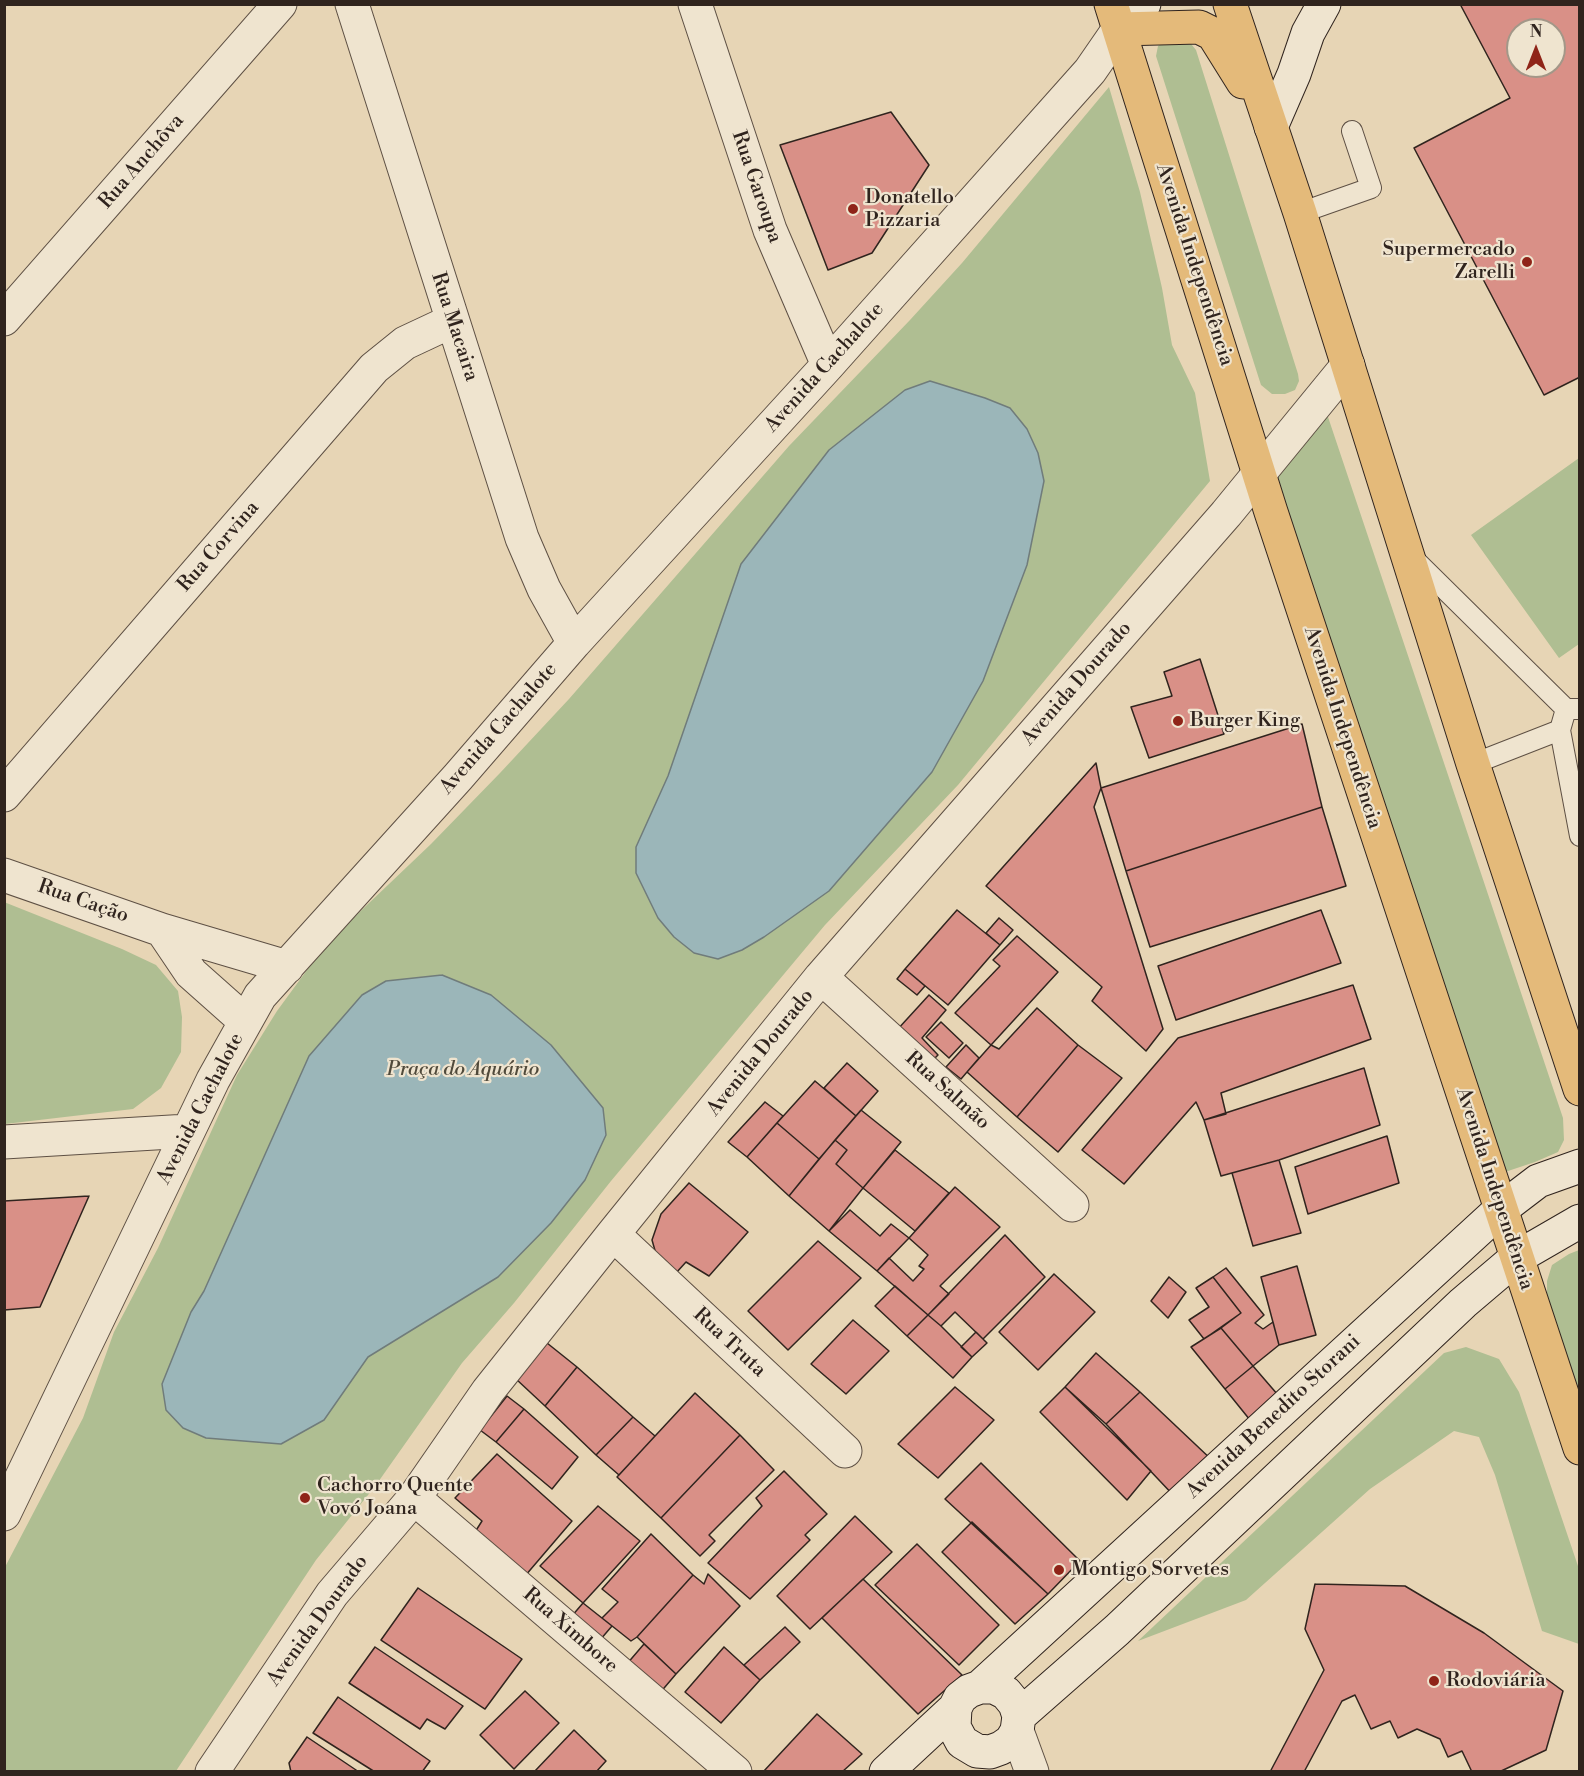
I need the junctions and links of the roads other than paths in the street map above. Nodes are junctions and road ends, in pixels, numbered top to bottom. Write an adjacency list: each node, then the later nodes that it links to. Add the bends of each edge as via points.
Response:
1 (280, 4): 11 (street, Rua Anchôva)
2 (352, 4): 12 (street, Rua Macaira)
3 (695, 4): 13 (street, Rua Garoupa, via 770,230)
4 (1144, 4): 7 (street, Avenida Cachalote)
5 (1230, 4): 8 (main road)
6 (1323, 4): 8 (street)
7 (1115, 17): 8 (main road, via 1198,27 1213,34); 13 (street, Avenida Cachalote, via 1090,71); 15 (main road, Avenida Independência)
8 (1271, 127): 10 (main road)
9 (1352, 131): 10 (lane, via 1371,188)
10 (1299, 213): 14 (main road)
11 (4, 319)
12 (452, 321): 17 (street, Rua Macaira, via 522,538 544,590); 21 (street, Rua Corvina, via 405,343 374,368)
13 (828, 365): 17 (street, Avenida Cachalote)
14 (1348, 365): 15 (street, Avenida Dourado); 16 (main road)
15 (1259, 475): 26 (street, Avenida Dourado); 33 (main road, Avenida Independência)
16 (1408, 552): 18 (lane); 20 (main road)
17 (574, 643): 25 (street, Avenida Cachalote)
18 (1573, 709): 19 (lane)
19 (1560, 730): 20 (lane); 22 (lane)
20 (1473, 764): 28 (main road)
21 (4, 795)
22 (1580, 836)
23 (4, 875): 24 (street, Rua Cação)
24 (162, 930): 25 (street, Rua Cação); 27 (street, via 191,973)
25 (287, 967): 27 (street, Avenida Cachalote, via 260,996)
26 (821, 977): 32 (street, Rua Salmão); 35 (street, Avenida Dourado)
27 (245, 1021): 29 (street, Avenida Cachalote)
28 (1580, 1089)
29 (188, 1131): 30 (street); 39 (street, Avenida Cachalote)
30 (4, 1142)
31 (1580, 1166): 33 (street, Avenida Benedito Storani, via 1538,1181)
32 (1072, 1205)
33 (1500, 1210): 36 (main road, Avenida Independência); 42 (street, Avenida Benedito Storani)
34 (1580, 1221): 36 (street)
35 (613, 1234): 38 (street, Rua Truta); 40 (street, Avenida Dourado, via 488,1392)
36 (1516, 1258): 37 (main road, Avenida Independência); 44 (street)
37 (1580, 1449)
38 (845, 1451)
39 (16, 1464): 41 (street, Avenida Cachalote)
40 (414, 1498): 46 (street, Rua Ximbore); 47 (street, Avenida Dourado, via 332,1594)
41 (4, 1514)
42 (980, 1687): 43 (street, via 960,1698); 44 (street, via 994,1687 1006,1693 1015,1704)
43 (955, 1708): 45 (street, via 954,1726 962,1742); 48 (street)
44 (1018, 1723): 45 (street, via 1011,1741); 49 (street)
45 (980, 1761)
46 (730, 1769)
47 (212, 1772)
48 (886, 1772)
49 (1032, 1772)

